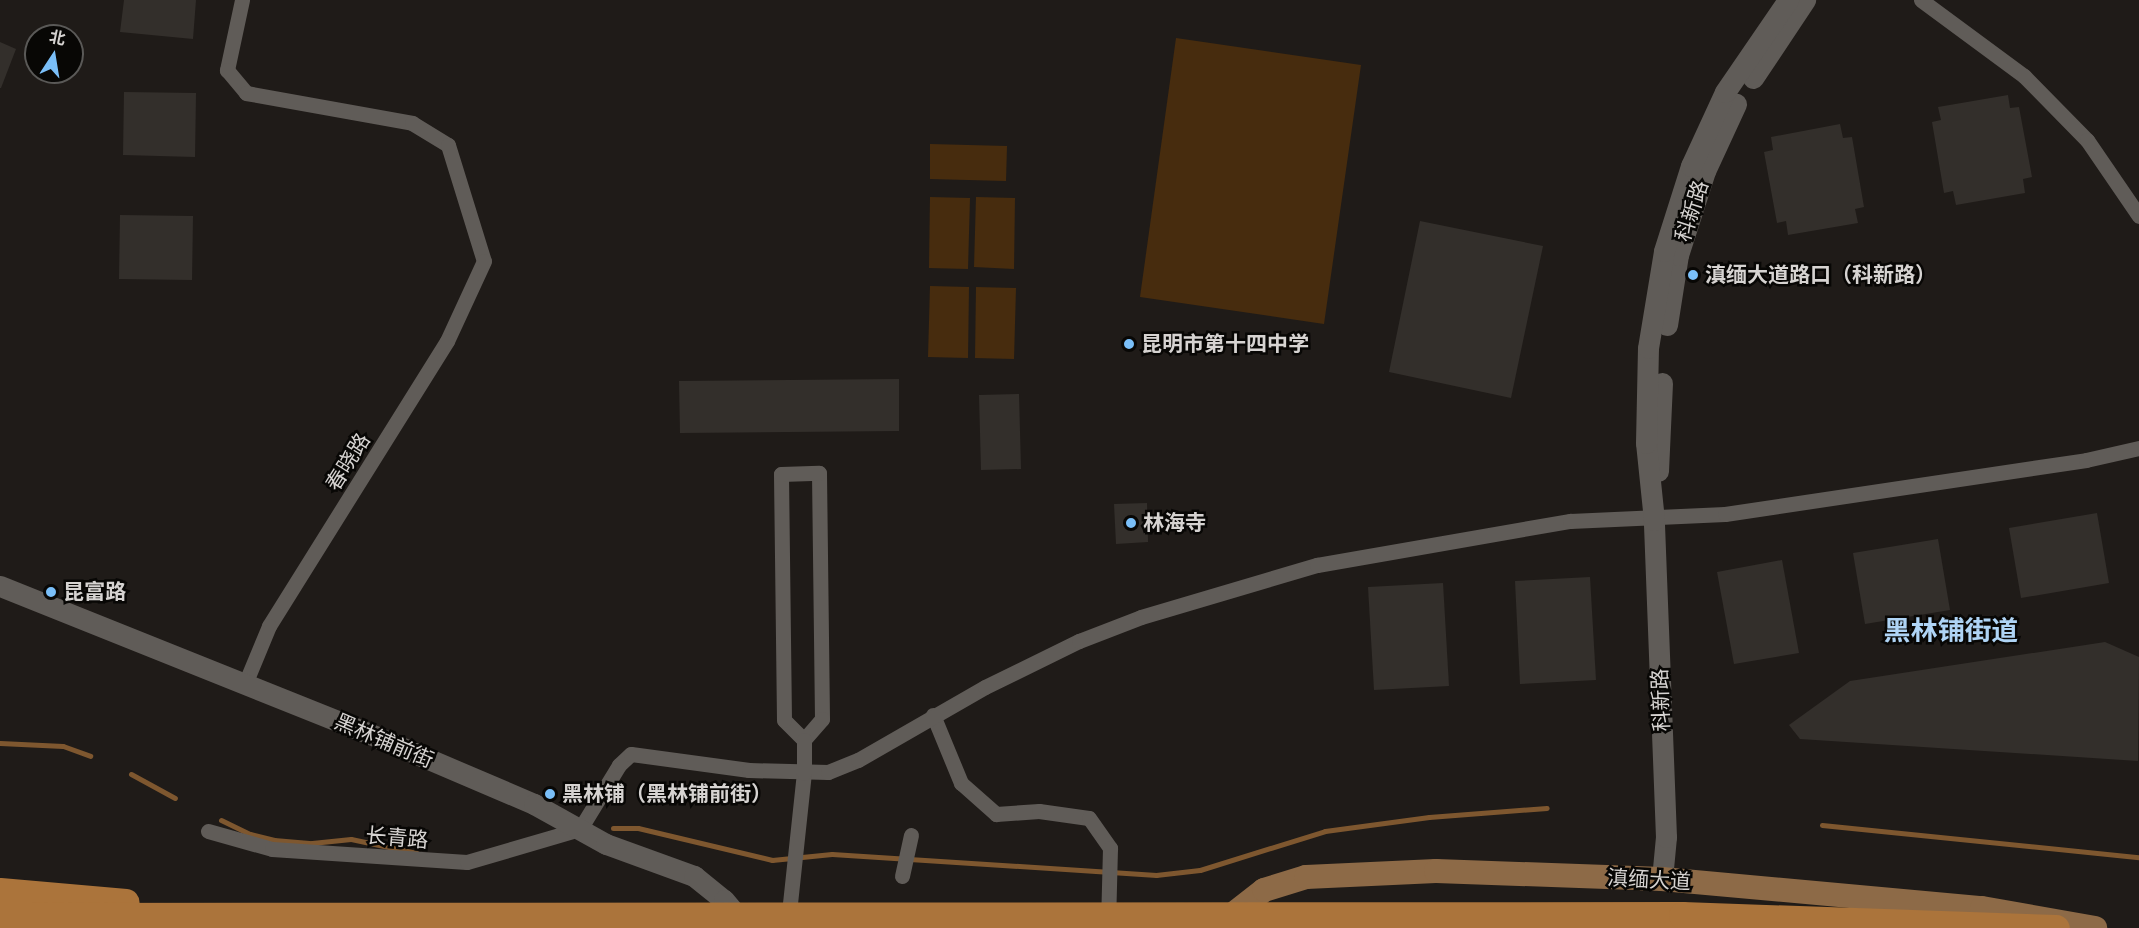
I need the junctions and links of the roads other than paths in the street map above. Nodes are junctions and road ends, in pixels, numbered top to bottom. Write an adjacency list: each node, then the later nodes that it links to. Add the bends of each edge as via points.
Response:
1 (242, 0): 9 (street, 春晓路, via 228,70 246,93 412,123 448,145 484,261 447,341 269,626)
2 (1788, 0): 7 (street, 科新路, via 1725,92 1691,166 1664,251 1648,348 1646,443)
3 (1806, 0): 7 (street, 科新路, via 1738,99 1705,171 1678,255 1663,350)
4 (1921, 0): 5 (street, via 2040,92 2087,140)
5 (2139, 216)
6 (2139, 448): 7 (street, via 2086,460 1725,514)
7 (1654, 520): 10 (street, via 1570,521 1317,565 1141,616 1079,641); 17 (street, 科新路, via 1666,837)
8 (0, 586): 9 (street, 黑林铺前街)
9 (245, 684): 13 (street, 黑林铺前街, via 534,804)
10 (933, 715): 12 (street, via 858,760 828,772); 23 (street, via 960,783 996,814 1039,811 1089,818 1110,848)
11 (804, 740): 11 (street, via 784,720 781,474 819,473 822,719); 12 (street)
12 (804, 773): 13 (street, via 749,770 631,754 619,765); 22 (street)
13 (580, 829): 14 (street, 长青路, via 491,857 446,863 272,849); 21 (street, 黑林铺前街, via 606,844 694,876 724,900)
14 (208, 831)
15 (911, 834): 16 (street)
16 (902, 876)
17 (1662, 879): 24 (main road, 滇缅大道, via 1436,871 1306,877 1264,891); 26 (main road, 滇缅大道, via 1982,908)
18 (0, 891): 20 (highway)
19 (0, 916): 20 (highway)
20 (259, 917): 25 (highway, via 1589,915)
21 (747, 928)
22 (787, 928)
23 (1108, 928)
24 (1215, 928)
25 (2056, 928)
26 (2095, 928)

